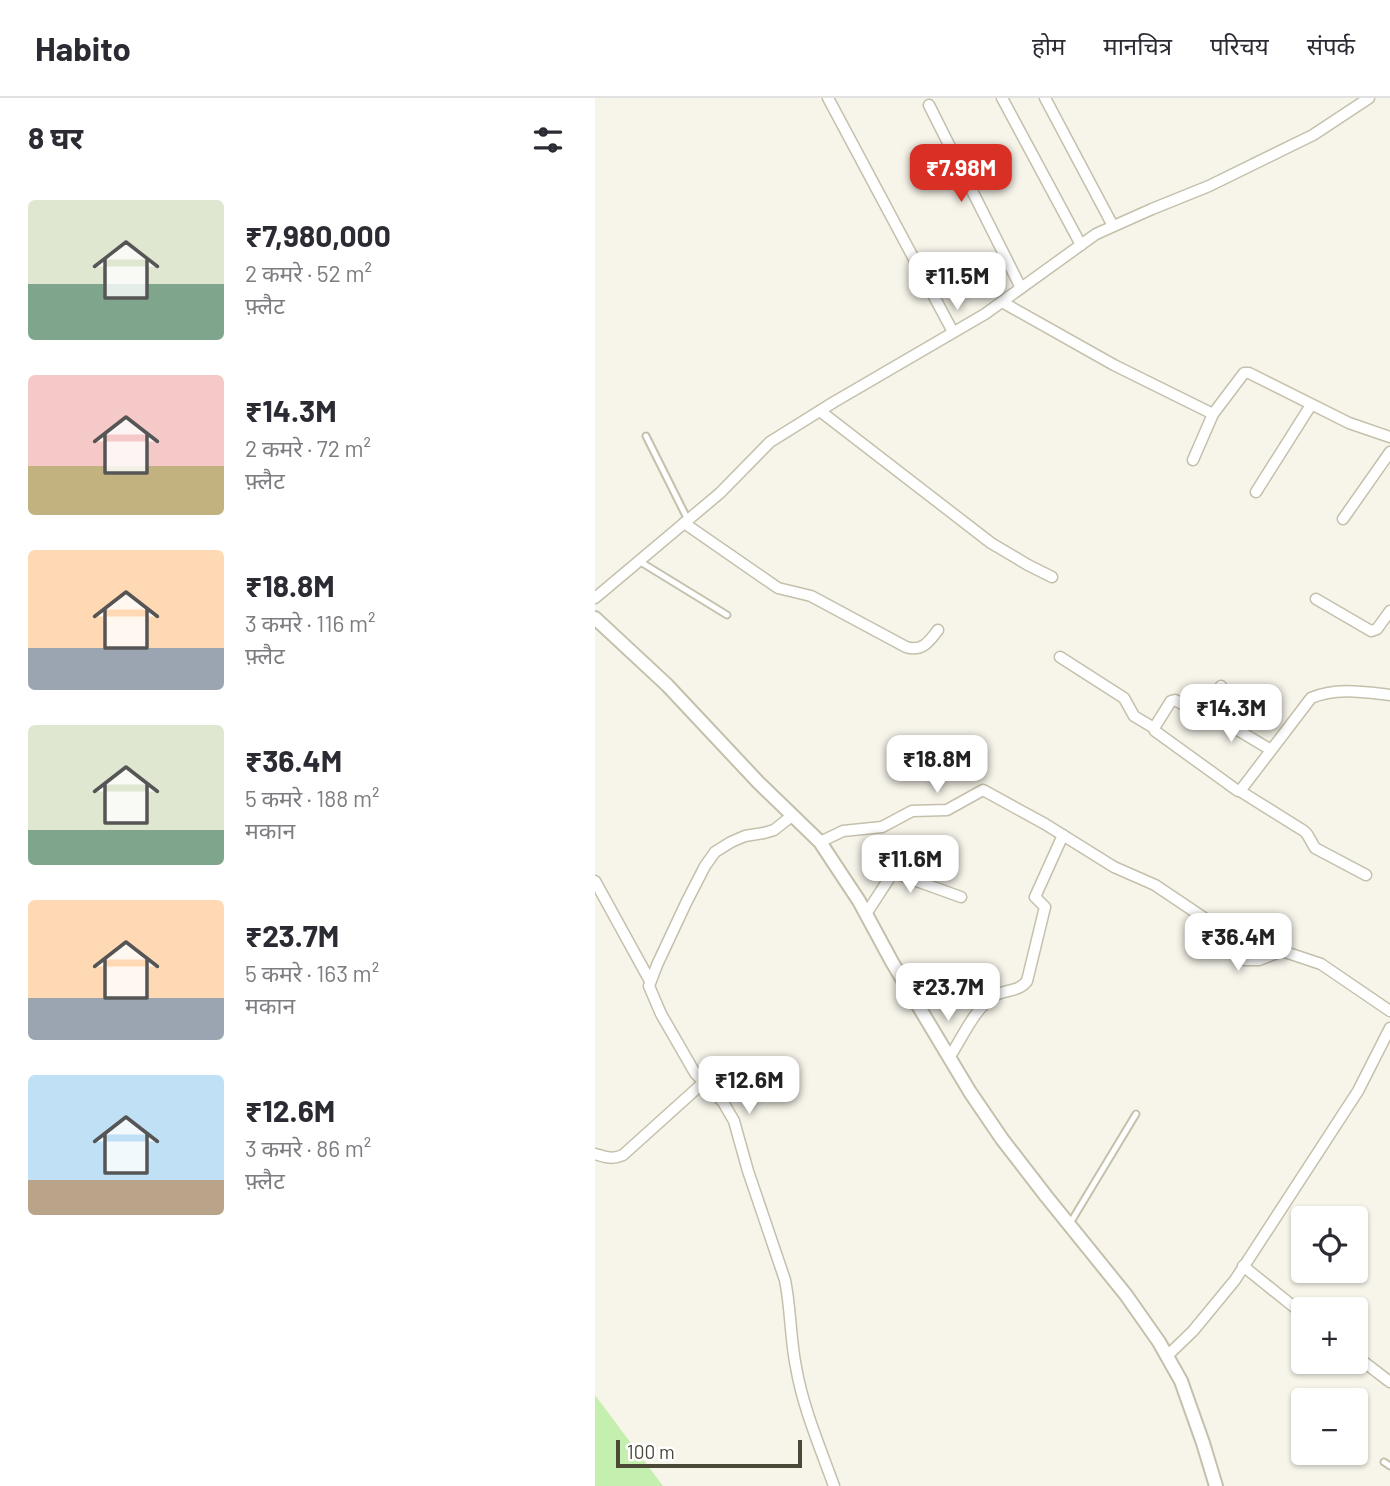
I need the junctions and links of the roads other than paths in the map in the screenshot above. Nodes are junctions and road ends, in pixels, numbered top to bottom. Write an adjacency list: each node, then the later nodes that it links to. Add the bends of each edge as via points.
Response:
1 (828, 98): 10 (street)
2 (1002, 98): 7 (street)
3 (1045, 98): 6 (street)
4 (1369, 98): 6 (street, via 1301,141)
5 (929, 105): 8 (street)
6 (1113, 226): 7 (street)
7 (1081, 245): 8 (street)
8 (1021, 288): 9 (street)
9 (1002, 302): 10 (street); 13 (street)
10 (953, 332): 12 (street)
11 (1311, 405): 13 (street, via 1244,373); 15 (street); 18 (street)
12 (820, 411): 20 (street, via 770,442); 22 (street, via 991,542)
13 (1213, 414): 17 (street)
14 (646, 436): 20 (lane)
15 (1390, 437)
16 (1390, 452): 19 (street)
17 (1193, 460)
18 (1256, 492)
19 (1343, 519)
20 (686, 521): 21 (street); 28 (street, via 778,588 811,596 906,647 923,647)
21 (639, 561): 23 (street); 26 (lane)
22 (1052, 577)
23 (595, 598)
24 (1316, 599): 25 (street, via 1371,631)
25 (1390, 611)
26 (727, 615)
27 (595, 618): 36 (street)
28 (938, 630)
29 (1059, 657): 33 (street, via 1124,698 1134,716)
30 (1221, 686): 32 (street)
31 (1390, 695): 34 (street, via 1319,694)
32 (1206, 711): 33 (street, via 1200,713 1173,700); 34 (street)
33 (1154, 728): 35 (street)
34 (1271, 750): 35 (street)
35 (1240, 791): 39 (street, via 1304,831 1315,848)
36 (793, 815): 38 (street); 43 (street, via 774,830 745,836 715,852)
37 (1063, 835): 38 (street, via 983,790 947,810 912,811 882,827 838,832); 44 (street, via 1114,867 1155,885 1210,922 1245,960 1282,951 1321,964); 46 (street, via 1035,897 1045,907 1027,981 1019,989 991,998)
38 (820, 842): 42 (street)
39 (1366, 875)
40 (595, 881): 43 (street)
41 (961, 897): 42 (street, via 892,874)
42 (866, 914): 46 (street)
43 (650, 981): 47 (street, via 660,1014)
44 (1390, 1011)
45 (1390, 1028): 51 (street, via 1358,1091)
46 (949, 1058): 50 (street, via 1002,1139)
47 (704, 1082): 49 (street, via 623,1155); 58 (street, via 734,1121 785,1280 795,1366)
48 (1136, 1114): 50 (lane)
49 (595, 1154)
50 (1069, 1225): 53 (street)
51 (1243, 1266): 52 (street); 53 (street, via 1193,1331)
52 (1291, 1305)
53 (1167, 1356): 59 (street, via 1181,1381)
54 (1368, 1365): 55 (street)
55 (1390, 1382)
56 (1384, 1462): 57 (lane)
57 (1390, 1466)
58 (834, 1486)
59 (1216, 1486)

